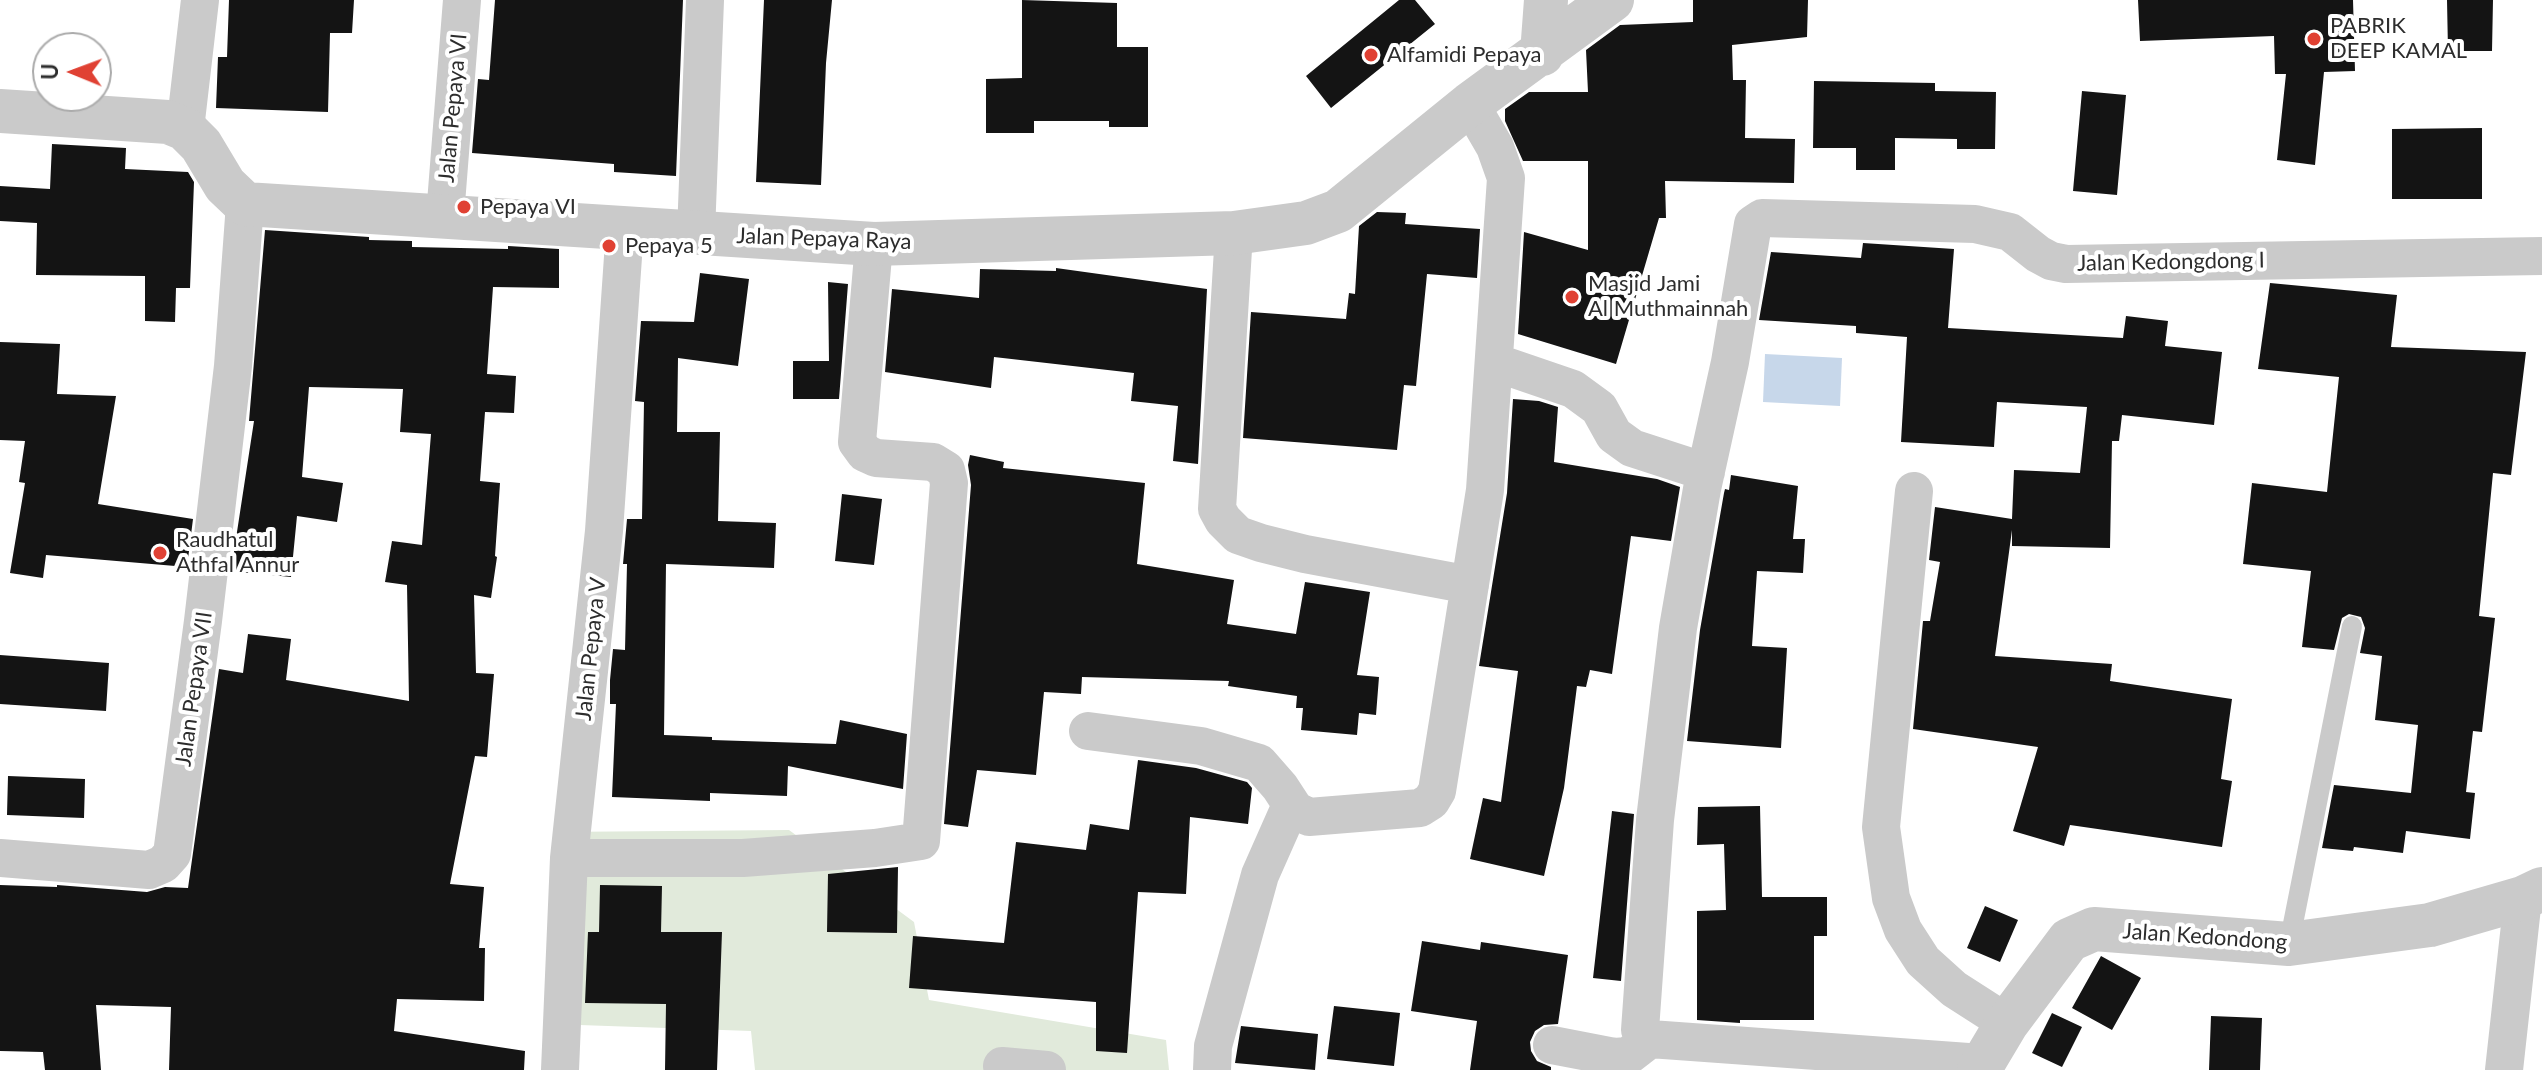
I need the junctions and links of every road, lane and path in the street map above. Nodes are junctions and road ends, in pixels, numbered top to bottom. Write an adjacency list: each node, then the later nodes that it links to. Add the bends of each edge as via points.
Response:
1 (200, 0): 9 (street)
2 (462, 0): 11 (street, Jalan Pepaya VI)
3 (705, 0): 13 (street)
4 (1546, 0): 6 (street)
5 (1612, 0): 6 (street, Jalan Pepaya Raya)
6 (1542, 54): 7 (street, Jalan Pepaya Raya)
7 (1470, 104): 14 (street, Jalan Pepaya Raya, via 1338,211 1306,223); 17 (street, via 1506,178)
8 (0, 111): 9 (street, via 168,122)
9 (185, 129): 10 (street)
10 (245, 204): 11 (street, Jalan Pepaya Raya); 24 (street, Jalan Pepaya VII, via 232,381 172,854 149,870)
11 (445, 216): 12 (street, Jalan Pepaya Raya)
12 (625, 228): 13 (street, Jalan Pepaya Raya); 25 (street, Jalan Pepaya V, via 604,531)
13 (696, 233): 15 (street, Jalan Pepaya Raya)
14 (1234, 233): 15 (street, Jalan Pepaya Raya); 20 (street, via 1217,509 1223,520 1238,535 1261,543)
15 (874, 244): 25 (street, via 857,442 876,458 933,462 946,470 949,483 921,841 743,858)
16 (2542, 256): 18 (street, Jalan Kedongdong I, via 2066,264 2038,254 2010,232 1975,224 1762,218 1750,233)
17 (1494, 362): 18 (street, via 1573,389 1599,408 1614,435 1632,448); 20 (street, via 1485,490)
18 (1706, 472): 29 (street, via 1678,628 1655,820 1640,1030)
19 (1914, 491): 28 (street, via 1881,827 1891,898 1923,961 1954,989)
20 (1470, 585): 23 (street, via 1437,791 1431,801 1420,808 1309,817)
21 (2352, 626): 27 (lane)
22 (1088, 731): 23 (street, via 1201,746 1259,763)
23 (1291, 805): 35 (street, via 1260,875 1213,1046)
24 (0, 858)
25 (569, 858): 33 (street, Jalan Pepaya V)
26 (2533, 894): 27 (street, Jalan Kedondong, via 2430,925); 36 (street)
27 (2289, 944): 28 (street, Jalan Kedondong, via 2094,929 2069,940)
28 (2007, 1023): 32 (street, Jalan Kedondong)
29 (1650, 1039): 30 (street, via 1628,1056 1614,1057); 32 (street)
30 (1552, 1045)
31 (1002, 1066): 34 (street)
32 (1981, 1067)
33 (560, 1070)
34 (1047, 1070)
35 (1212, 1070)
36 (2504, 1070)

